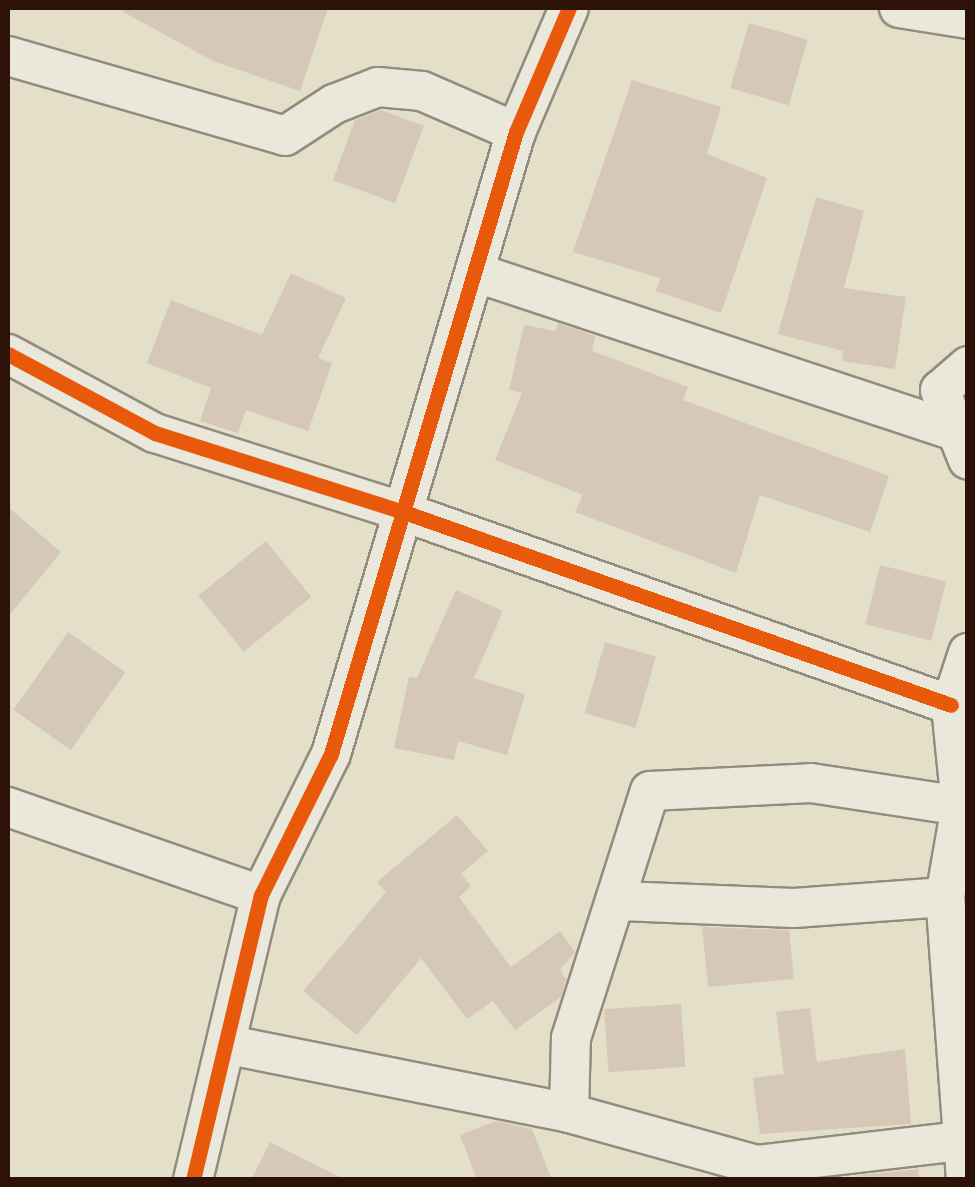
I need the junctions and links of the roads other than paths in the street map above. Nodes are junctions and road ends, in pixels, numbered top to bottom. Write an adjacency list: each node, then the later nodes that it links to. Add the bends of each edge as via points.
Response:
1 (569, 8): 5 (street)
2 (899, 8): 3 (street)
3 (968, 19)
4 (8, 56): 5 (street, via 285,136 334,104 378,87 422,91)
5 (516, 132): 6 (street)
6 (477, 272): 9 (street); 10 (street)
7 (8, 354): 10 (street, via 155,433)
8 (968, 366): 9 (street, via 940,390)
9 (959, 445)
10 (401, 511): 12 (street); 15 (street, via 331,754)
11 (968, 653): 12 (street)
12 (951, 706): 14 (street)
13 (8, 806): 15 (street)
14 (962, 826): 16 (street); 17 (street, via 811,783 650,792)
15 (261, 895): 18 (street)
16 (945, 897): 17 (street, via 794,908); 20 (street)
17 (620, 901): 19 (street, via 571,1038)
18 (230, 1045): 19 (street); 21 (street)
19 (569, 1113): 20 (street, via 756,1165)
20 (960, 1141): 22 (street)
21 (193, 1180)
22 (966, 1180)

